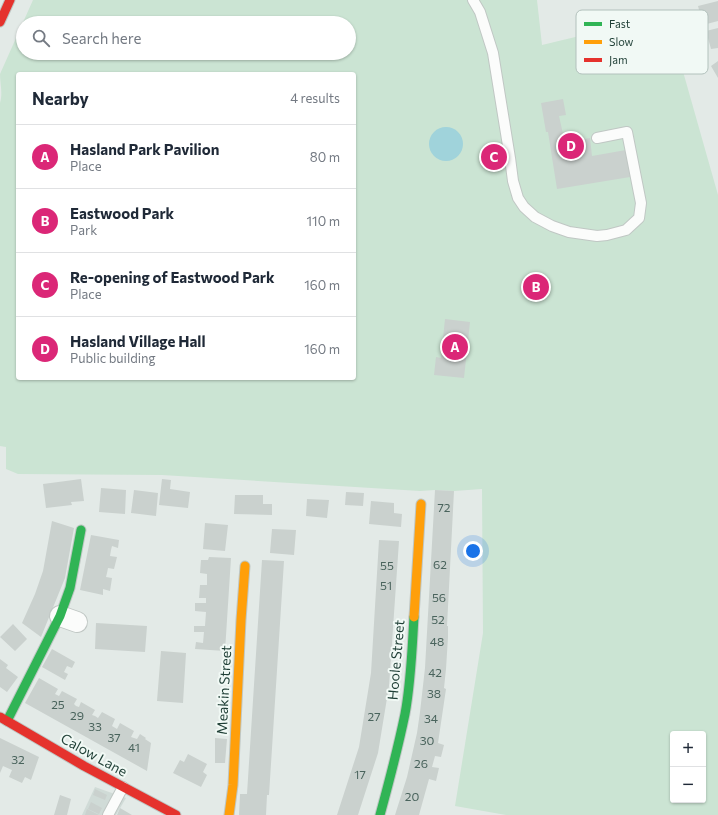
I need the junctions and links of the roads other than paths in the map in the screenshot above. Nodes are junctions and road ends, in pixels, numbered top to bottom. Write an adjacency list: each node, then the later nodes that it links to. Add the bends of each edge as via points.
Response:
1 (10, 0): 3 (street)
2 (473, 0): 4 (lane, via 480,12 493,53 513,181 518,198 535,218 569,232 597,236 626,230 639,218 641,202 627,132)
3 (0, 22)
4 (597, 138)
5 (421, 504): 13 (street, Hoole Street, via 411,662 405,714)
6 (81, 530): 8 (street, via 70,588 68,619)
7 (246, 566): 12 (street, Meakin Street)
8 (4, 719): 9 (street, Calow Lane)
9 (124, 787): 10 (lane); 11 (street, Calow Lane)
10 (108, 815)
11 (176, 815)
12 (229, 815)
13 (380, 815)

